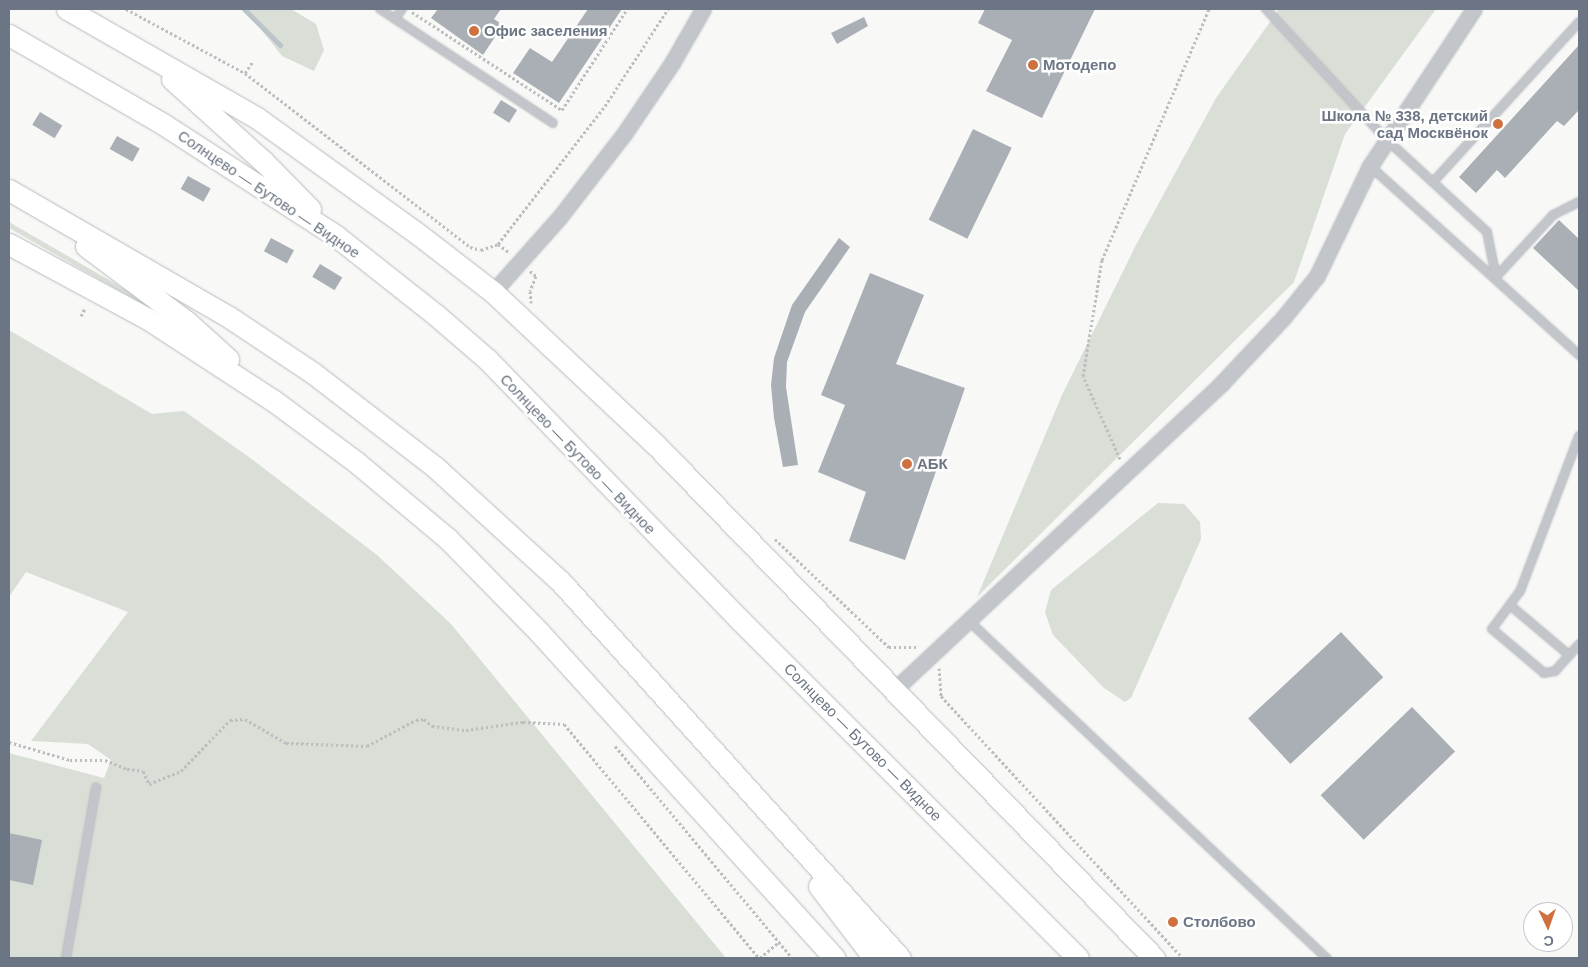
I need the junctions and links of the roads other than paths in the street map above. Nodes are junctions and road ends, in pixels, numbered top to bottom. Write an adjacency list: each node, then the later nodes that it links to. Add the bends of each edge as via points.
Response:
1 (67, 9): 10 (main road)
2 (380, 9): 7 (lane)
3 (402, 9): 7 (lane)
4 (703, 9): 20 (street, via 672,63 624,134 559,218)
5 (1266, 9): 12 (lane)
6 (1474, 9): 12 (street)
7 (395, 19): 11 (lane)
8 (1579, 22): 14 (lane)
9 (9, 35): 17 (main road, Солнцево — Бутово — Видное, via 163,124)
10 (142, 52): 17 (main road, via 264,162); 20 (main road, via 258,118)
11 (553, 123)
12 (1387, 140): 13 (street); 14 (lane)
13 (1370, 166): 19 (lane); 25 (street, via 1317,276 1284,318 1221,384)
14 (1433, 182): 19 (lane, via 1487,232)
15 (9, 190): 22 (main road, via 186,321); 29 (main road, via 230,316 321,379 435,467 561,582)
16 (1579, 202): 19 (lane, via 1553,215)
17 (336, 236): 37 (main road, Солнцево — Бутово — Видное, via 488,360 740,620)
18 (9, 244): 22 (main road, via 148,320)
19 (1496, 277): 21 (lane)
20 (493, 292): 28 (main road, via 657,446)
21 (1579, 355)
22 (274, 401): 31 (main road, via 356,462 454,546 539,632)
23 (1579, 436): 24 (lane, via 1520,591)
24 (1511, 606): 27 (lane); 27 (lane, via 1492,628 1537,669 1544,673 1555,671)
25 (970, 622): 28 (street); 39 (lane)
26 (1579, 644): 27 (lane)
27 (1569, 655)
28 (892, 692): 38 (main road)
29 (720, 754): 35 (main road); 36 (main road)
30 (96, 788): 32 (lane)
31 (808, 931): 33 (main road); 34 (main road)
32 (66, 958)
33 (830, 958)
34 (835, 958)
35 (874, 958)
36 (900, 958)
37 (1078, 958)
38 (1154, 958)
39 (1327, 958)

